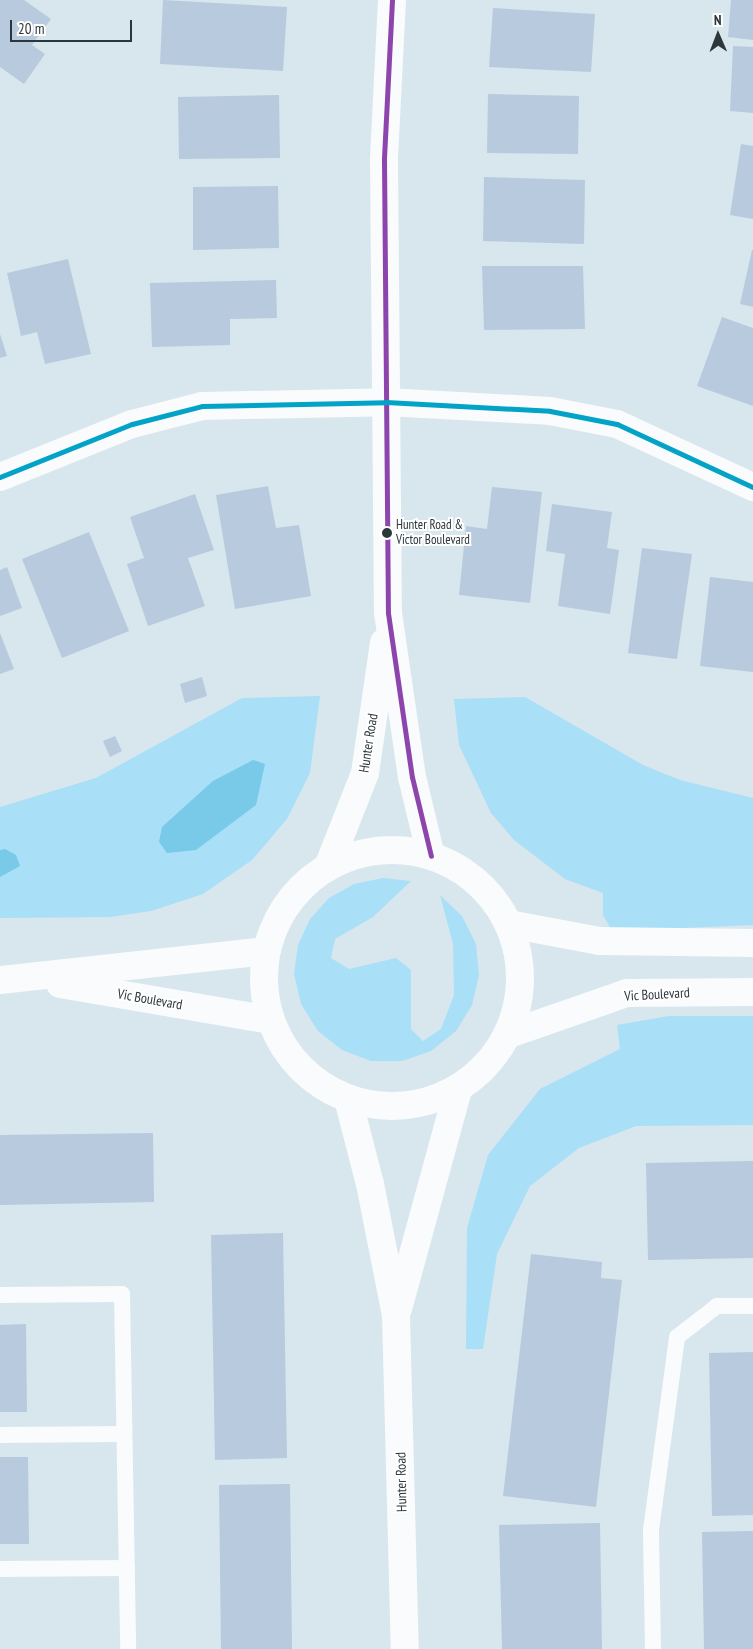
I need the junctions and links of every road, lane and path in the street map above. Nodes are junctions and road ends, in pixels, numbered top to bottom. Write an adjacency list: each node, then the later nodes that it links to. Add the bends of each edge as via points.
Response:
1 (392, 0): 2 (street, Hunter Road, via 384,160)
2 (386, 402): 3 (street, via 202,406 132,424); 4 (street, via 550,411 617,424); 5 (street, Hunter Road)
3 (0, 477)
4 (753, 487)
5 (388, 613): 6 (street, Hunter Road, via 412,777); 7 (street, Hunter Road, via 364,774)
6 (431, 856): 7 (street, via 396,850 360,854); 8 (street, via 463,871 489,894)
7 (328, 867): 10 (street, via 300,889 279,918)
8 (509, 924): 9 (street, via 616,942); 15 (street, via 520,960 520,998)
9 (753, 943)
10 (266, 950): 11 (street, Vic Boulevard); 14 (street, via 263,986)
11 (29, 978): 12 (street, Vic Boulevard); 14 (street, Vic Boulevard)
12 (0, 980)
13 (753, 992): 15 (street, Vic Boulevard, via 627,993)
14 (270, 1020): 17 (street, via 288,1054 314,1082)
15 (508, 1034): 16 (street, via 487,1066)
16 (458, 1089): 17 (street, via 423,1103 394,1106); 20 (street, Hunter Road)
17 (348, 1099): 20 (street, Hunter Road, via 370,1184)
18 (0, 1295): 21 (lane, via 122,1294)
19 (753, 1306): 27 (lane, via 717,1306 677,1337 651,1530)
20 (396, 1315): 26 (street, Hunter Road)
21 (124, 1434): 22 (lane); 23 (lane)
22 (0, 1435)
23 (127, 1568): 24 (lane); 25 (lane)
24 (0, 1569)
25 (128, 1649)
26 (405, 1649)
27 (653, 1649)

